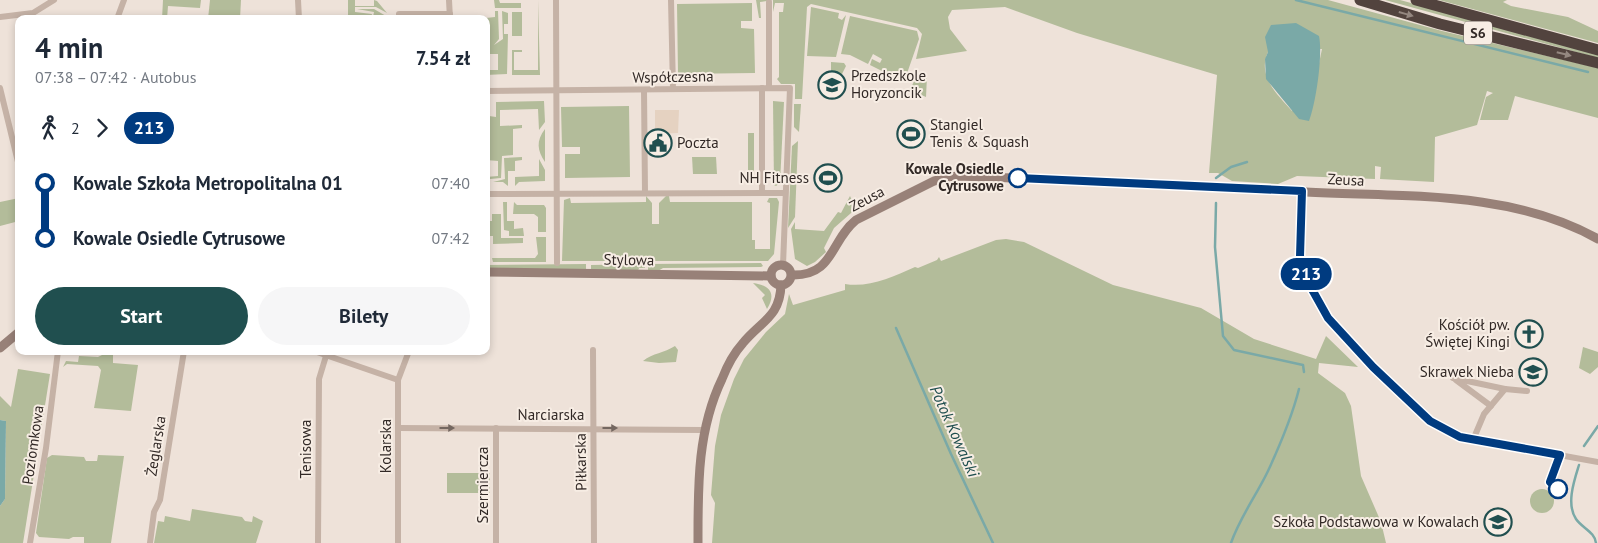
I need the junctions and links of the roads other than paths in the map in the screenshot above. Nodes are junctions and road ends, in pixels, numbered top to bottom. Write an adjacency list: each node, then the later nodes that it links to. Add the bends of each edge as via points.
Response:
1 (54, 0): 13 (street, via 33,13)
2 (124, 0): 10 (street)
3 (298, 0): 11 (street)
4 (449, 0): 12 (street)
5 (556, 0): 20 (street)
6 (671, 0): 19 (street)
7 (1360, 0): 15 (highway, S6, one-way to 15, via 1440,24)
8 (1416, 0): 14 (highway, S6)
9 (769, 2): 18 (street)
10 (118, 15)
11 (299, 15)
12 (450, 15)
13 (0, 16)
14 (1598, 50)
15 (1598, 63)
16 (0, 88): 23 (street)
17 (762, 88): 18 (street, Współczesna); 19 (street, Współczesna); 27 (street)
18 (769, 88): 28 (street, Współczesna, via 790,88)
19 (673, 89): 21 (street, Współczesna)
20 (557, 90): 21 (street, Współczesna); 22 (street, Współczesna); 25 (street)
21 (644, 90): 26 (street)
22 (490, 91)
23 (15, 141)
24 (1302, 191): 30 (street, Zeusa, via 1492,202 1542,214); 34 (street, Zeusa, via 1026,178 943,178 856,220 846,227 824,265 814,272); 52 (street, via 1300,256 1309,284 1328,318 1373,367 1430,421 1460,437)
25 (558, 193): 26 (street); 29 (street); 31 (street)
26 (645, 193): 27 (street)
27 (762, 193): 28 (street)
28 (785, 193): 32 (street)
29 (490, 194)
30 (1598, 239)
31 (558, 263)
32 (783, 264): 34 (street); 35 (street, via 774,267)
33 (490, 272): 35 (street, Stylowa)
34 (792, 275): 36 (street, via 789,282)
35 (771, 276): 36 (street, via 774,283)
36 (781, 285): 51 (street, via 777,309 733,356)
37 (15, 335): 38 (street)
38 (0, 348)
39 (593, 350): 50 (street, Piłkarska)
40 (58, 355): 54 (street, Poziomkowa)
41 (183, 355): 55 (street, Żeglarska)
42 (408, 355): 44 (street, Kolarska)
43 (326, 356): 44 (street); 56 (street, Tenisowa, via 319,379)
44 (398, 380): 48 (street, Kolarska)
45 (1505, 389): 46 (street); 47 (street); 47 (street, via 1453,378)
46 (1527, 390)
47 (1491, 406): 52 (street)
48 (399, 428): 49 (street, Narciarska, one-way to 49); 57 (street, Kolarska)
49 (496, 428): 50 (street, Narciarska); 58 (street, Szermiercza)
50 (593, 428): 51 (street, Narciarska, one-way to 51); 59 (street, Piłkarska)
51 (703, 430): 60 (street)
52 (1473, 440): 53 (street)
53 (1598, 462)
54 (30, 543)
55 (150, 543)
56 (318, 543)
57 (398, 543)
58 (496, 543)
59 (594, 543)
60 (698, 543)

